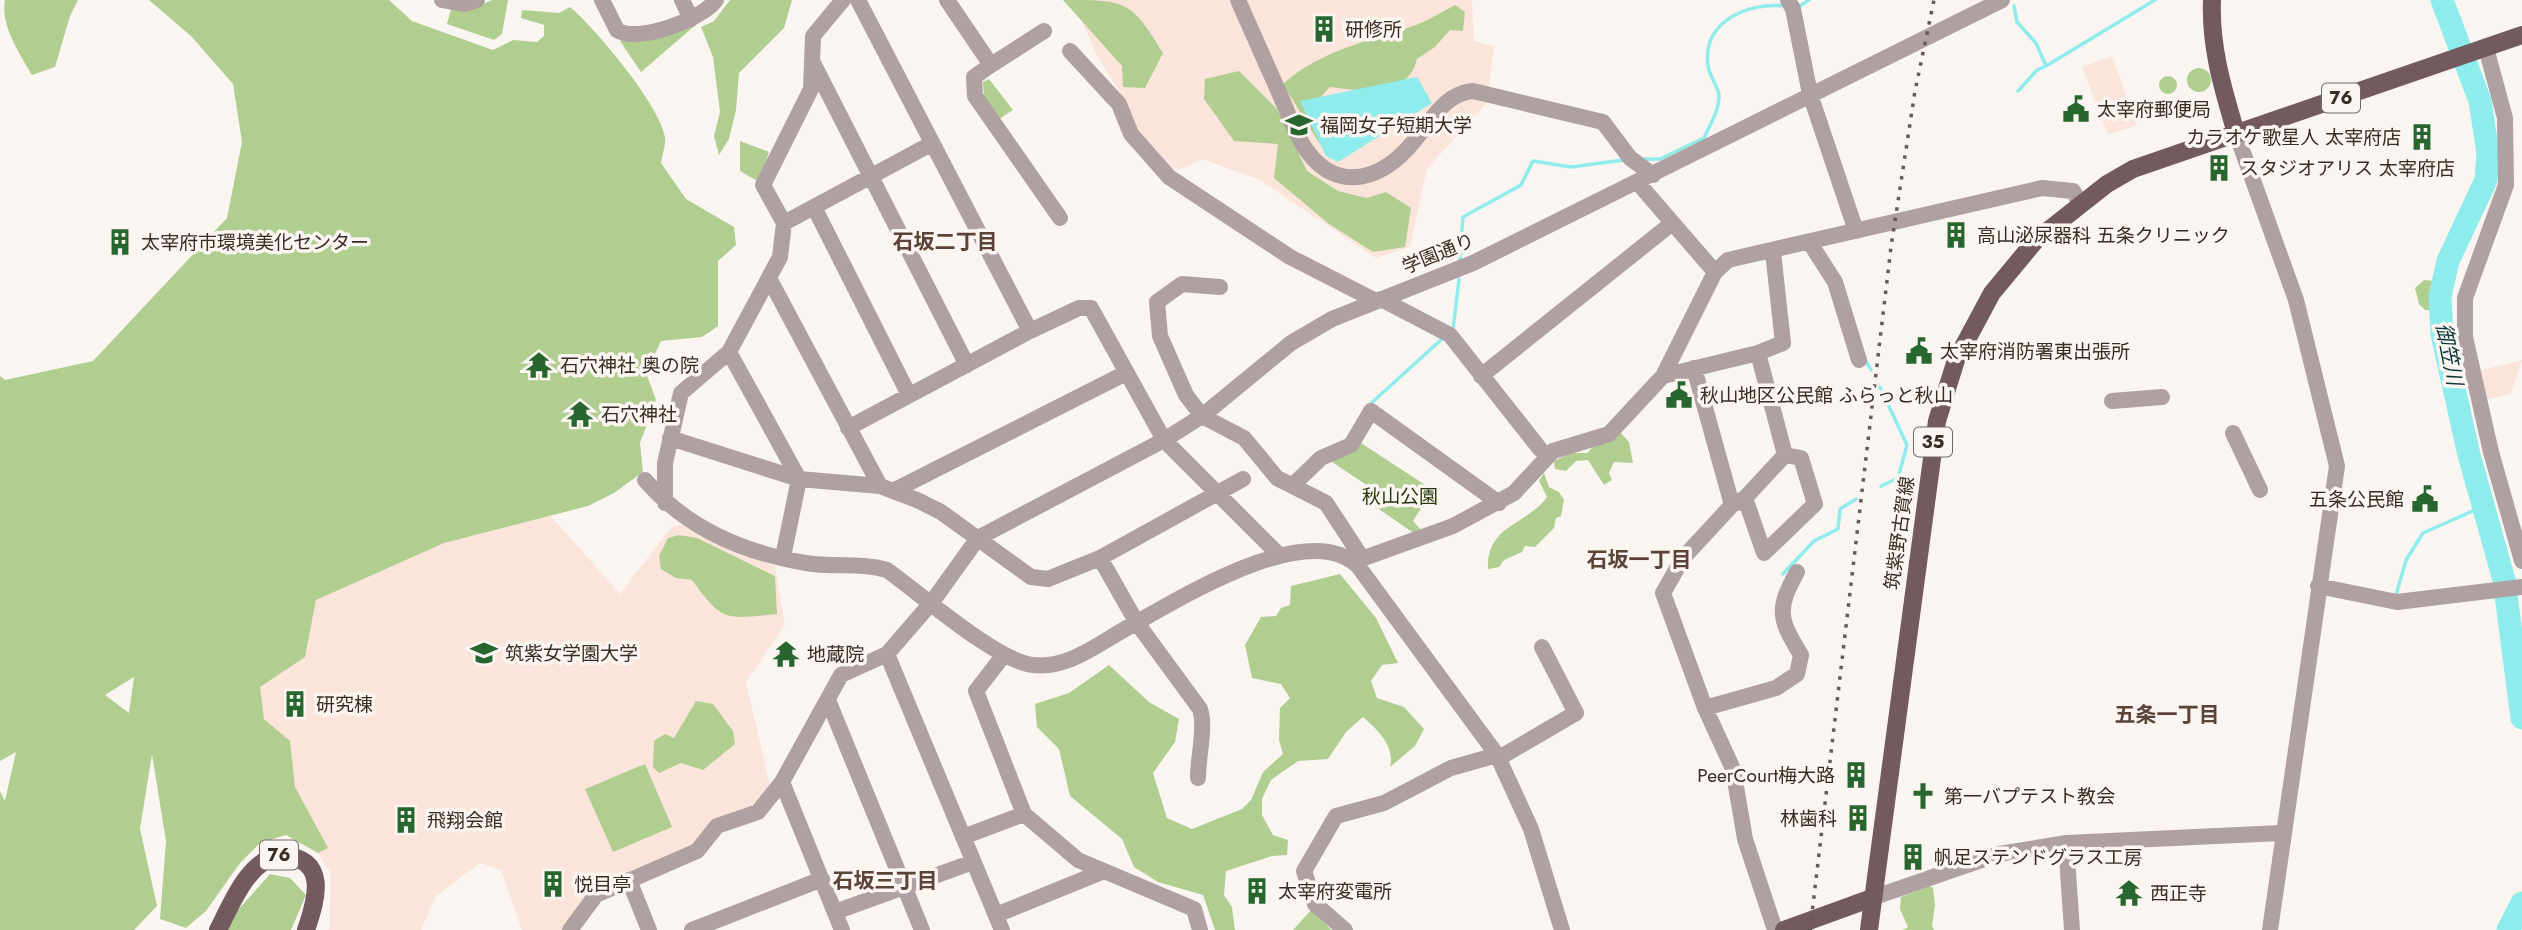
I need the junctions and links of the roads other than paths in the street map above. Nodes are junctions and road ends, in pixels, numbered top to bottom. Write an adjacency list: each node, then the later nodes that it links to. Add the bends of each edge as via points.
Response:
1 (442, 0): 2 (street, via 464,4)
2 (477, 0)
3 (601, 0): 13 (street, via 622,33 665,29)
4 (681, 0): 13 (street)
5 (716, 0): 13 (street, via 709,10)
6 (842, 0): 18 (street, via 813,36)
7 (858, 0): 22 (street)
8 (947, 0): 19 (street)
9 (1238, 0): 24 (street, via 1302,143 1330,172 1364,177 1387,168 1447,101 1473,91 1603,122 1630,158)
10 (1788, 0): 20 (street)
11 (2002, 0): 20 (street, 学園通り)
12 (2212, 0): 21 (main road, via 2218,73)
13 (691, 19)
14 (1044, 31): 19 (street)
15 (2522, 35): 16 (main road, 76)
16 (2485, 48): 21 (main road, 76); 72 (street, via 2505,118 2506,185 2465,298 2465,337)
17 (1070, 51): 37 (street, via 1119,104 1130,134 1169,177 1290,257)
18 (811, 59): 23 (street); 29 (street, via 811,89 763,186)
19 (991, 65): 28 (street, via 974,77 975,96)
20 (1810, 94): 24 (street, 学園通り); 31 (street)
21 (2236, 133): 26 (main road, 筑紫野古賀線 / 35, via 2133,169); 74 (street, via 2296,300 2336,454)
22 (931, 144): 23 (street); 38 (street)
23 (872, 175): 27 (street); 42 (street)
24 (1653, 175): 25 (street, 学園通り)
25 (1638, 183): 30 (street); 37 (street, 学園通り, via 1473,263)
26 (2080, 203): 31 (street, via 2073,191 2042,188); 95 (main road, 筑紫野古賀線 / 35, via 2036,240 1992,293 1956,360 1937,421)
27 (814, 207): 29 (street); 47 (street)
28 (1060, 218)
29 (784, 223): 35 (street, via 782,251)
30 (1671, 224): 34 (street); 45 (street)
31 (1856, 230): 32 (street)
32 (1810, 243): 33 (street); 41 (street, via 1835,282)
33 (1773, 252): 34 (street, via 1728,260); 40 (street, via 1783,343)
34 (1715, 272): 46 (street)
35 (770, 280): 39 (street); 51 (street)
36 (1220, 287): 50 (street, via 1182,284 1157,302 1160,336 1186,395)
37 (1378, 300): 45 (street, via 1450,335); 50 (street, 学園通り, via 1291,343)
38 (1030, 331): 42 (street); 44 (street, via 1087,307)
39 (729, 352): 53 (street, via 684,388); 57 (street)
40 (1758, 353): 43 (street); 56 (street)
41 (1859, 360)
42 (967, 365): 47 (street)
43 (1694, 368): 46 (street); 64 (street)
44 (1126, 373): 54 (street); 61 (street)
45 (1481, 376): 55 (street)
46 (1663, 376): 66 (street, via 1609,434 1553,451 1523,485)
47 (909, 395): 51 (street)
48 (2162, 397): 49 (street)
49 (2112, 401)
50 (1202, 416): 54 (street, 学園通り); 60 (street, via 1244,438 1276,478)
51 (848, 428): 61 (street)
52 (2233, 433): 62 (street)
53 (670, 438): 57 (street); 65 (street, via 664,470)
54 (1164, 440): 63 (street); 67 (street, 学園通り)
55 (1540, 450)
56 (1785, 455): 64 (street); 64 (street, via 1801,458 1815,504 1764,553)
57 (799, 479): 61 (street); 69 (street)
58 (1243, 479): 63 (street)
59 (645, 481): 65 (street)
60 (1293, 485): 66 (street, via 1321,458 1351,444 1371,411); 71 (street, via 1326,503)
61 (887, 488): 67 (street, via 941,512)
62 (2259, 490)
63 (1220, 492): 68 (street); 70 (street)
64 (1739, 502): 82 (street, via 1683,558 1663,593)
65 (666, 503): 69 (street, via 710,533)
66 (1499, 503): 71 (street, via 1453,526)
67 (978, 538): 70 (street, via 1031,577 1048,579); 76 (street, 学園通り)
68 (1279, 555): 71 (street, via 1325,549); 77 (street, via 1213,582)
69 (783, 557): 76 (street, via 887,570)
70 (1100, 558): 77 (street)
71 (1358, 560): 83 (street)
72 (2522, 561)
73 (1797, 572): 82 (street, via 1781,609 1784,628 1801,655 1797,674 1776,688)
74 (2318, 586): 75 (street, via 2397,602); 87 (street)
75 (2522, 587)
76 (932, 602): 79 (street, 学園通り); 80 (street)
77 (1137, 623): 80 (street, via 1069,661 1018,663); 84 (street, via 1200,709 1205,723 1198,745)
78 (1542, 647): 83 (street, via 1576,713)
79 (887, 654): 81 (street, via 841,675); 88 (street)
80 (1003, 656): 86 (street, via 976,691)
81 (828, 700): 85 (street); 94 (street)
82 (1705, 708): 108 (street, via 1733,769 1745,839)
83 (1498, 757): 106 (street, via 1451,768 1384,803 1336,816 1304,871 1315,904); 107 (street, via 1531,829)
84 (1198, 778)
85 (782, 782): 92 (street); 93 (street, via 758,812 717,826 697,851)
86 (1024, 814): 88 (street); 91 (street, via 1075,858)
87 (2281, 833): 89 (street); 112 (street)
88 (963, 837): 90 (street)
89 (2066, 843): 95 (street, via 1999,854); 111 (street)
90 (973, 862): 94 (street); 97 (street)
91 (1104, 871): 97 (street); 98 (street, via 1194,909)
92 (822, 879): 96 (street); 103 (street)
93 (629, 880): 101 (street, via 596,895); 102 (street)
94 (905, 887): 96 (street); 105 (street)
95 (1872, 898): 109 (main road); 110 (main road, 筑紫野古賀線 / 35)
96 (835, 912): 104 (street)
97 (999, 922)
98 (1195, 928)
99 (218, 930): 100 (main road, 76, via 256,869 280,855 308,864 315,875 317,889)
100 (306, 930)
101 (570, 930)
102 (649, 930)
103 (692, 930)
104 (842, 930)
105 (922, 930)
106 (1345, 930)
107 (1562, 930)
108 (1775, 930)
109 (1784, 930)
110 (1869, 930)
111 (2072, 930)
112 (2270, 930)

